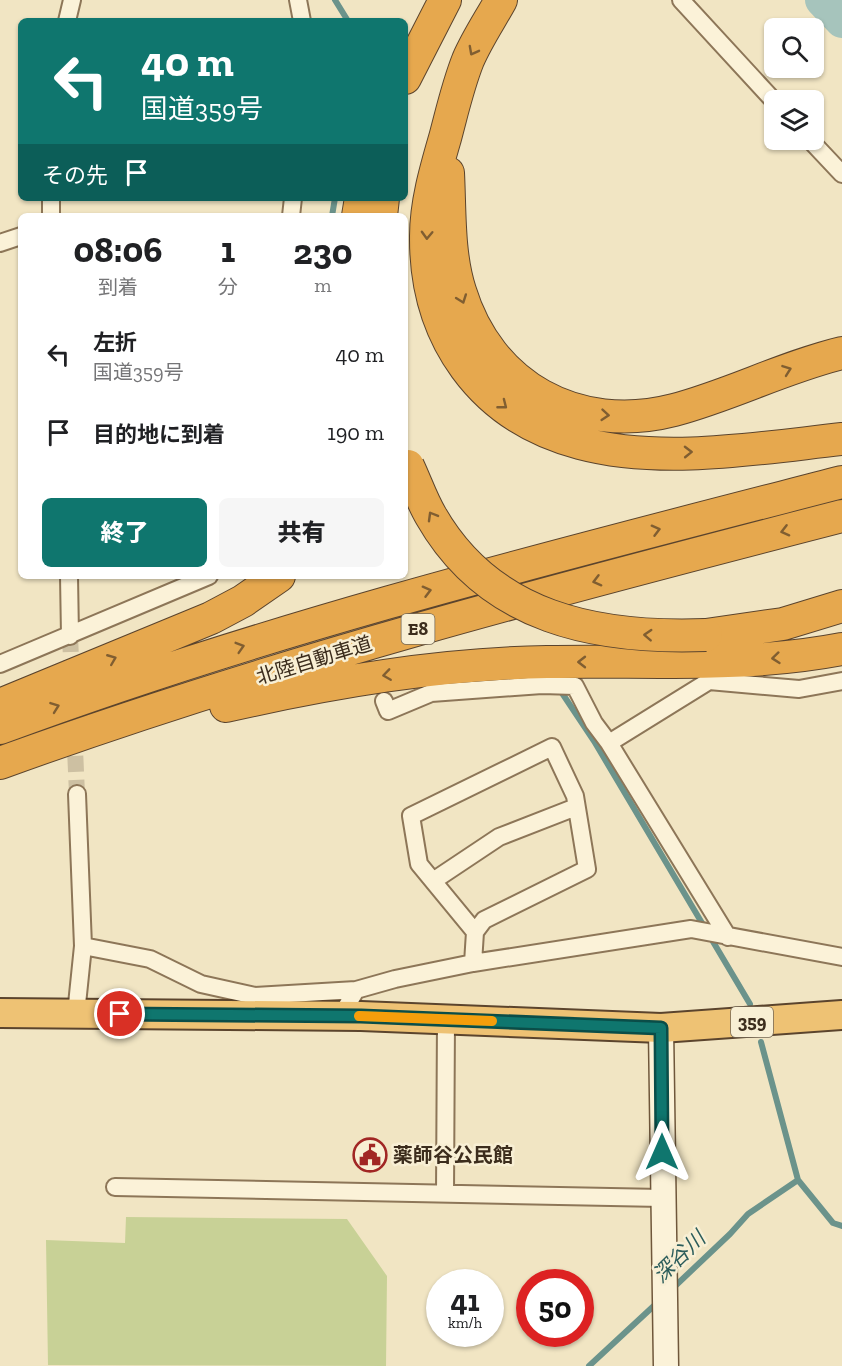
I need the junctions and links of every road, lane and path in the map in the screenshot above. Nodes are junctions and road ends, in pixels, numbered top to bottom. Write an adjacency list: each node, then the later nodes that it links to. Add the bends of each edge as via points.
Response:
1 (72, 0): 6 (street)
2 (298, 0): 7 (street)
3 (445, 0): 8 (highway)
4 (501, 0): 10 (highway, one-way to 10, via 469,58)
5 (681, 0): 9 (street)
6 (68, 18)
7 (301, 18)
8 (408, 72)
9 (764, 90)
10 (450, 116): 15 (highway, one-way to 15, via 449,194 459,289 480,338 512,376 531,390 568,407 622,416 672,410); 16 (highway, one-way to 16, via 426,233 430,288 447,340 480,386 502,406 554,435 616,450 703,452)
11 (819, 150): 12 (street)
12 (842, 174)
13 (18, 237): 14 (street)
14 (0, 243)
15 (842, 353)
16 (842, 439)
17 (408, 463): 23 (highway, one-way to 17, bridge, via 783,624 706,635 637,635 591,629 534,610 508,596 464,561 432,517)
18 (842, 482): 30 (highway, 北陸自動車道 / E8, one-way to 18, via 204,658 420,593)
19 (842, 516): 32 (highway, 北陸自動車道 / E8, one-way to 32, via 440,623 218,689)
20 (69, 579): 24 (street)
21 (202, 579): 24 (street)
22 (275, 579): 29 (highway, one-way to 22, via 211,618)
23 (842, 606)
24 (70, 636): 26 (street)
25 (838, 649): 33 (highway, one-way to 33, via 718,663 546,662 390,675 226,706 131,730)
26 (0, 664)
27 (842, 681): 31 (street, via 799,689 710,681)
28 (384, 701): 31 (street, via 388,711 430,693 575,686)
29 (0, 705)
30 (0, 728)
31 (609, 743): 38 (street)
32 (0, 763)
33 (0, 772)
34 (77, 794): 39 (street)
35 (576, 807): 36 (street, via 499,837); 36 (street, via 575,796 552,747 411,816 419,864); 37 (street, via 586,868 484,920)
36 (433, 881): 37 (street)
37 (475, 932): 41 (street)
38 (715, 934): 40 (street); 41 (street, via 691,929)
39 (83, 946): 42 (street, via 150,959 201,984 255,996); 44 (street)
40 (842, 957)
41 (473, 963): 42 (street)
42 (356, 990): 46 (street)
43 (0, 1012): 44 (highway, 359)
44 (76, 1014): 46 (highway, 359)
45 (842, 1015): 48 (highway, 359)
46 (341, 1016): 47 (highway, 359)
47 (446, 1020): 48 (highway, 359); 50 (street)
48 (661, 1028): 51 (main road)
49 (115, 1187): 50 (street)
50 (445, 1193): 51 (street)
51 (662, 1198): 52 (main road)
52 (666, 1366)

